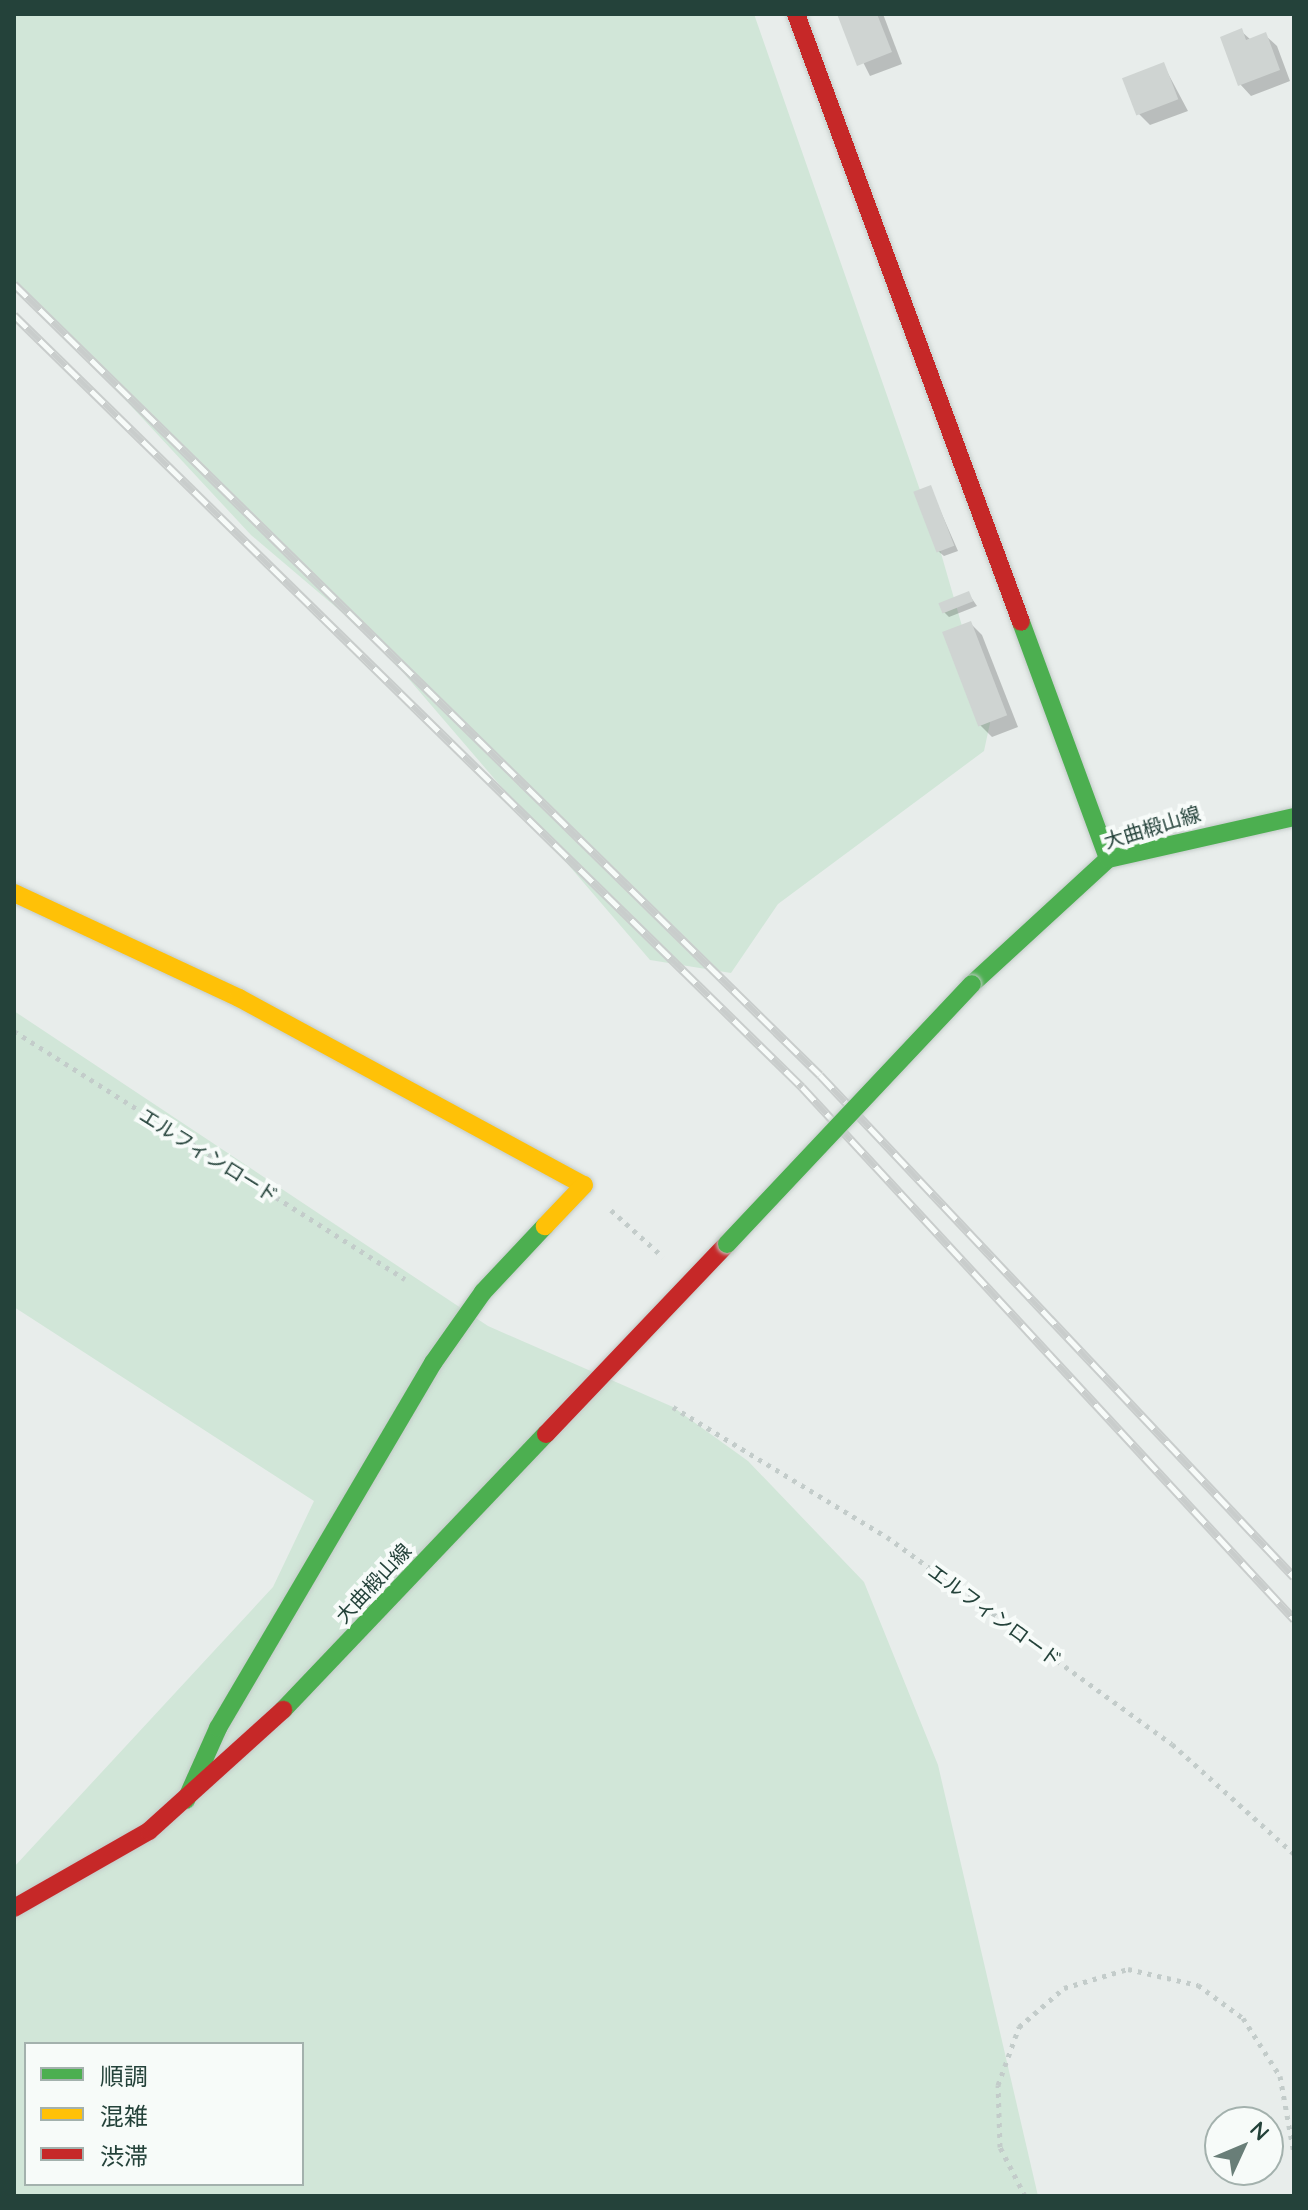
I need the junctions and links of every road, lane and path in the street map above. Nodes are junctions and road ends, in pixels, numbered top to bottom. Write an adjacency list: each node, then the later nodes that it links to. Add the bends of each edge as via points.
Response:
1 (796, 14): 3 (street)
2 (1294, 817): 3 (street, 大曲椴山線)
3 (1108, 859): 8 (street, 大曲椴山線, bridge, via 972,984)
4 (14, 893): 6 (street, via 239,998)
5 (14, 1031): 7 (path, エルフィンロード)
6 (584, 1185): 8 (path); 10 (street, via 483,1292 433,1363 218,1728)
7 (405, 1279)
8 (691, 1282): 10 (street, 大曲椴山線, via 243,1752)
9 (673, 1407): 11 (path, エルフィンロード, via 887,1537 1172,1744)
10 (186, 1800): 12 (street, 大曲椴山線, via 149,1831)
11 (1294, 1854)
12 (14, 1908)
13 (1294, 2154): 14 (path, via 1280,2076 1243,2018 1198,1985 1128,1969 1064,1988 1019,2027 998,2085 999,2132)
14 (1025, 2196)

